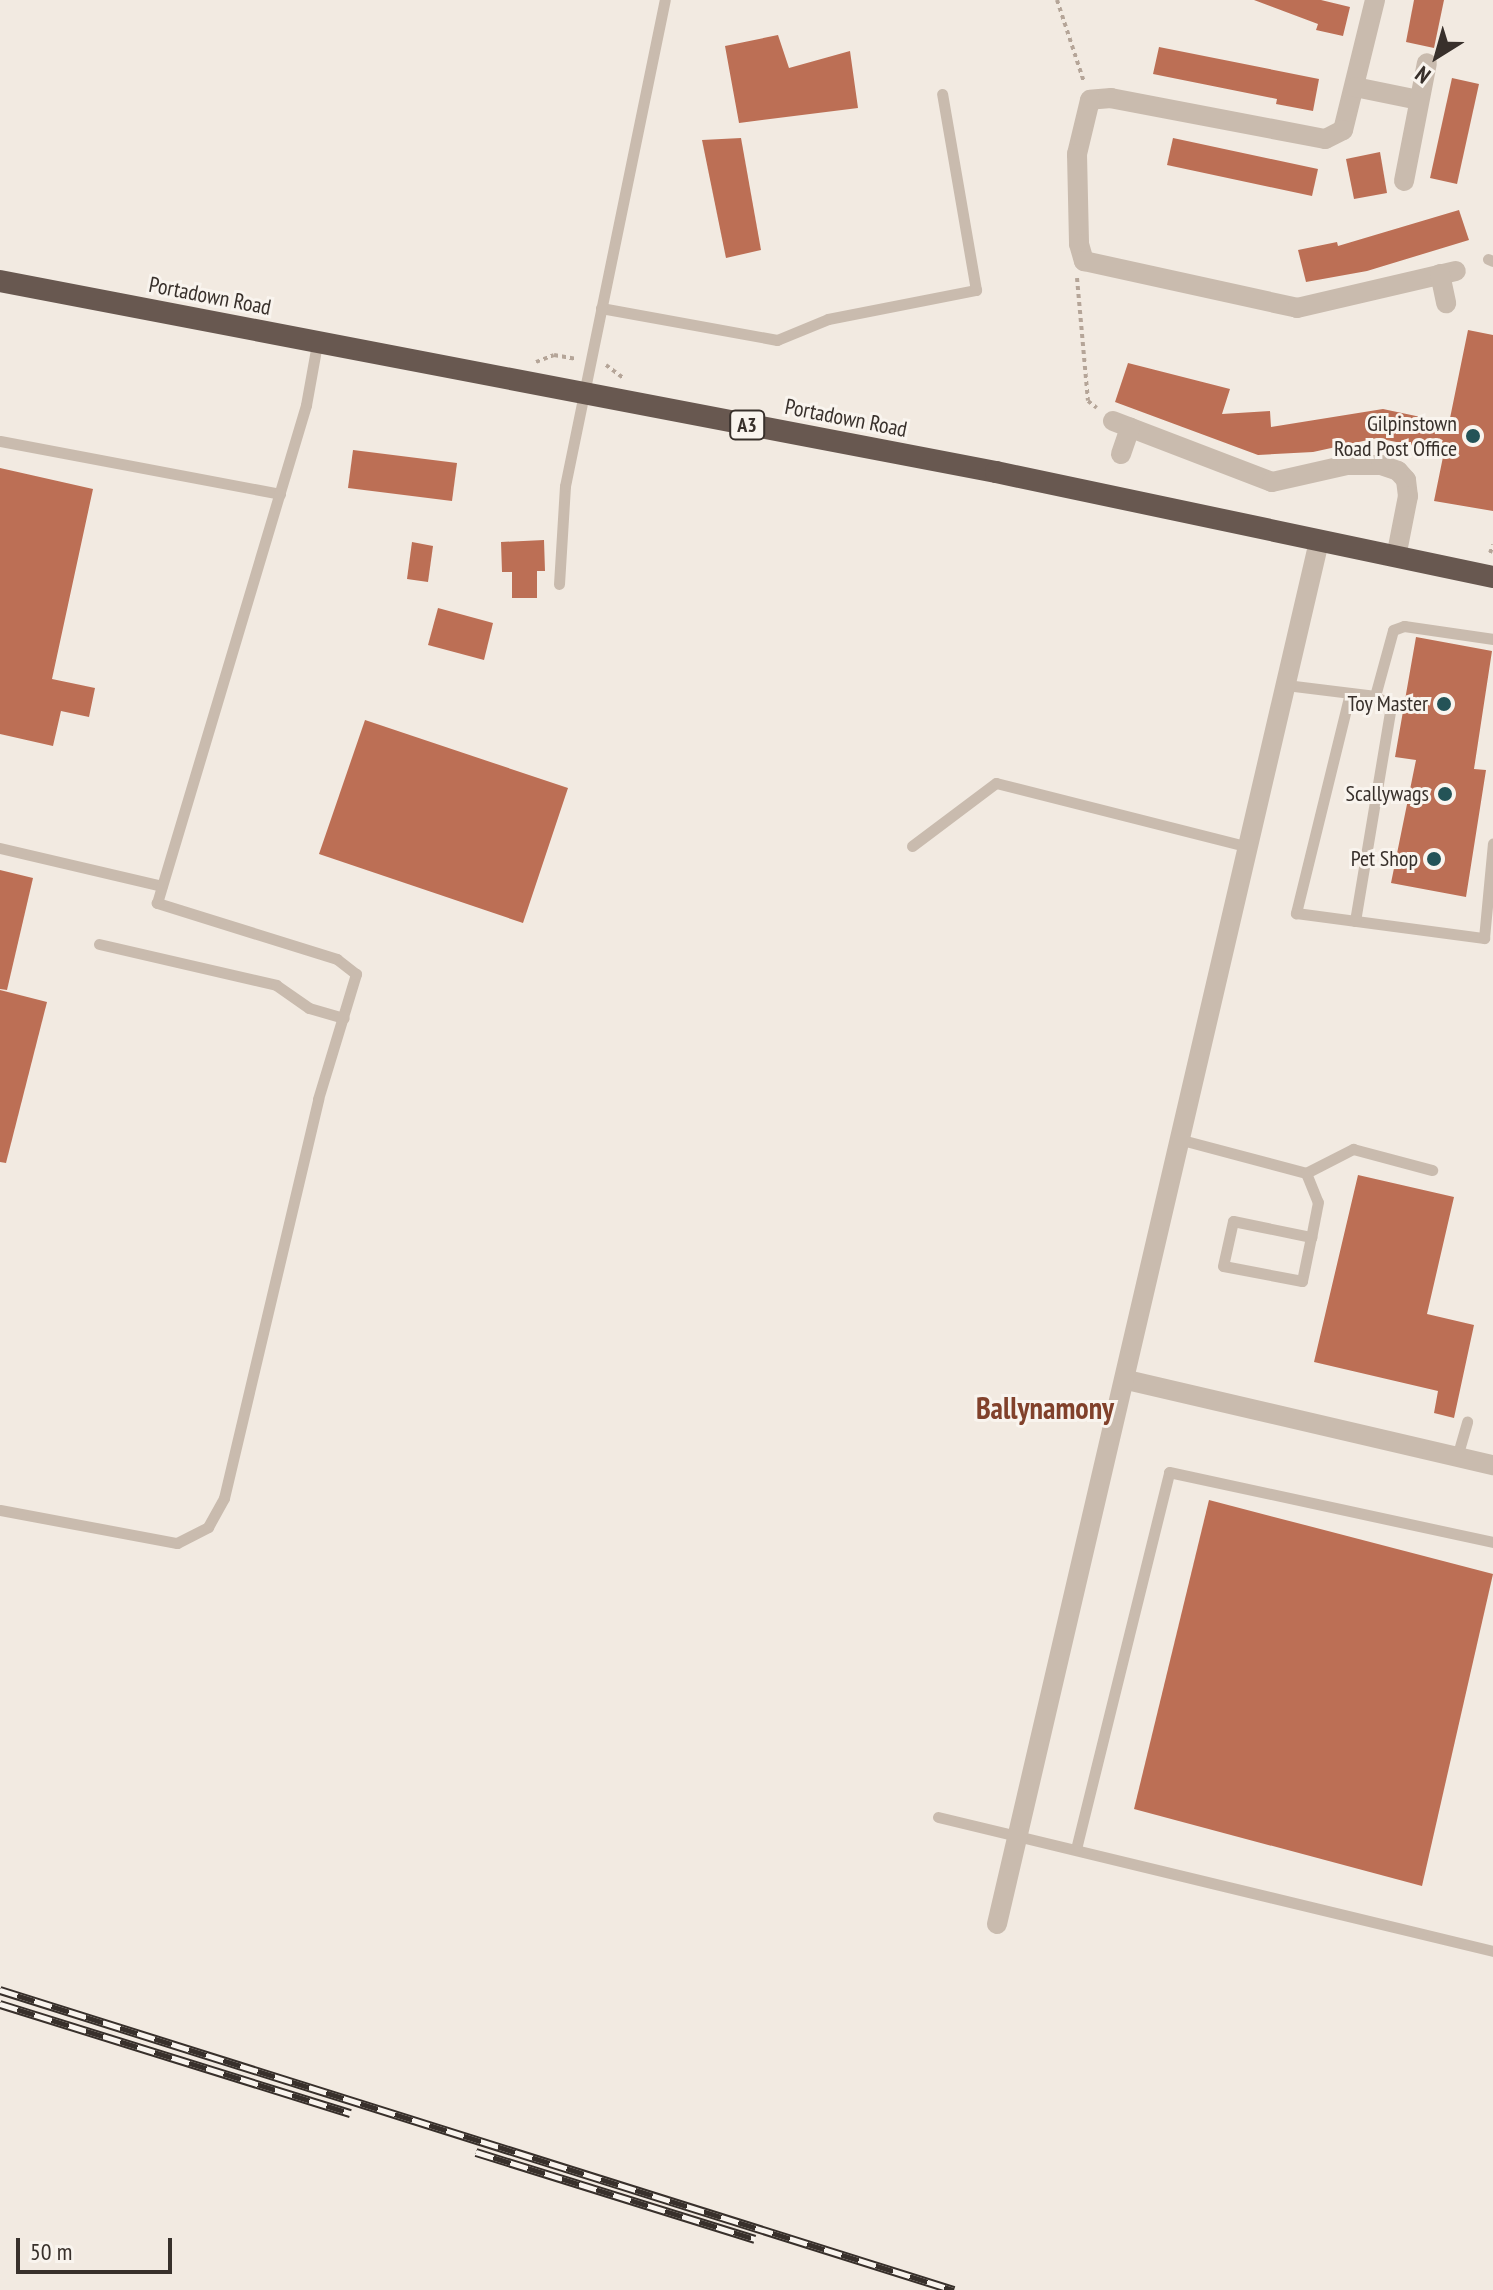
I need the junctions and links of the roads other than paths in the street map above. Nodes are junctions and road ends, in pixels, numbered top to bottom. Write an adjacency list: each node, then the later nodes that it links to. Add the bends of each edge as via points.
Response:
1 (665, 0): 10 (lane)
2 (1375, 0): 4 (street)
3 (1427, 63): 6 (street)
4 (1355, 87): 6 (street); 9 (street, via 1343,130 1325,139 1111,98 1090,100 1077,154 1084,261 1297,308 1448,272)
5 (942, 94): 10 (lane, via 976,290 912,307 828,319 777,340)
6 (1419, 100): 7 (street)
7 (1404, 181)
8 (0, 281): 11 (highway, Portadown Road / A3)
9 (1446, 303)
10 (601, 308): 12 (lane)
11 (317, 344): 12 (highway, Portadown Road / A3); 15 (lane)
12 (583, 394): 16 (highway, Portadown Road / A3); 19 (lane, via 565,486)
13 (0, 441): 15 (lane)
14 (1121, 454): 17 (street, via 1121,425 1272,482 1347,465 1398,471 1406,480 1408,496)
15 (280, 494): 28 (lane)
16 (1319, 541): 17 (highway, Portadown Road / A3); 21 (street)
17 (1396, 557): 18 (highway, Portadown Road / A3)
18 (1493, 577)
19 (559, 584)
20 (1493, 639): 23 (lane, via 1404,626 1393,630)
21 (1286, 685): 22 (lane); 26 (street)
22 (1350, 693): 23 (lane); 29 (lane, via 1296,913)
23 (1375, 696): 29 (lane, via 1391,705)
24 (1493, 843): 29 (lane, via 1484,938)
25 (912, 846): 26 (lane, via 996,783)
26 (1249, 847): 32 (street)
27 (0, 848): 28 (lane)
28 (162, 886): 31 (lane, via 157,903 348,964 357,982)
29 (1355, 921)
30 (99, 944): 31 (lane, via 276,985 309,1008)
31 (344, 1018): 40 (lane, via 318,1099 218,1514 194,1538 177,1543)
32 (1182, 1140): 34 (lane); 36 (street)
33 (1432, 1170): 34 (lane, via 1353,1149)
34 (1306, 1173): 35 (lane, via 1318,1202)
35 (1311, 1237): 35 (lane, via 1233,1221 1223,1266 1302,1281)
36 (1127, 1380): 38 (street); 43 (street)
37 (1467, 1421): 38 (lane)
38 (1457, 1457): 39 (street)
39 (1493, 1465)
40 (0, 1510)
41 (1493, 1542): 44 (lane, via 1169,1472)
42 (938, 1817): 43 (lane)
43 (1020, 1836): 44 (lane); 45 (street)
44 (1076, 1849): 46 (lane)
45 (997, 1924)
46 (1493, 1951)

